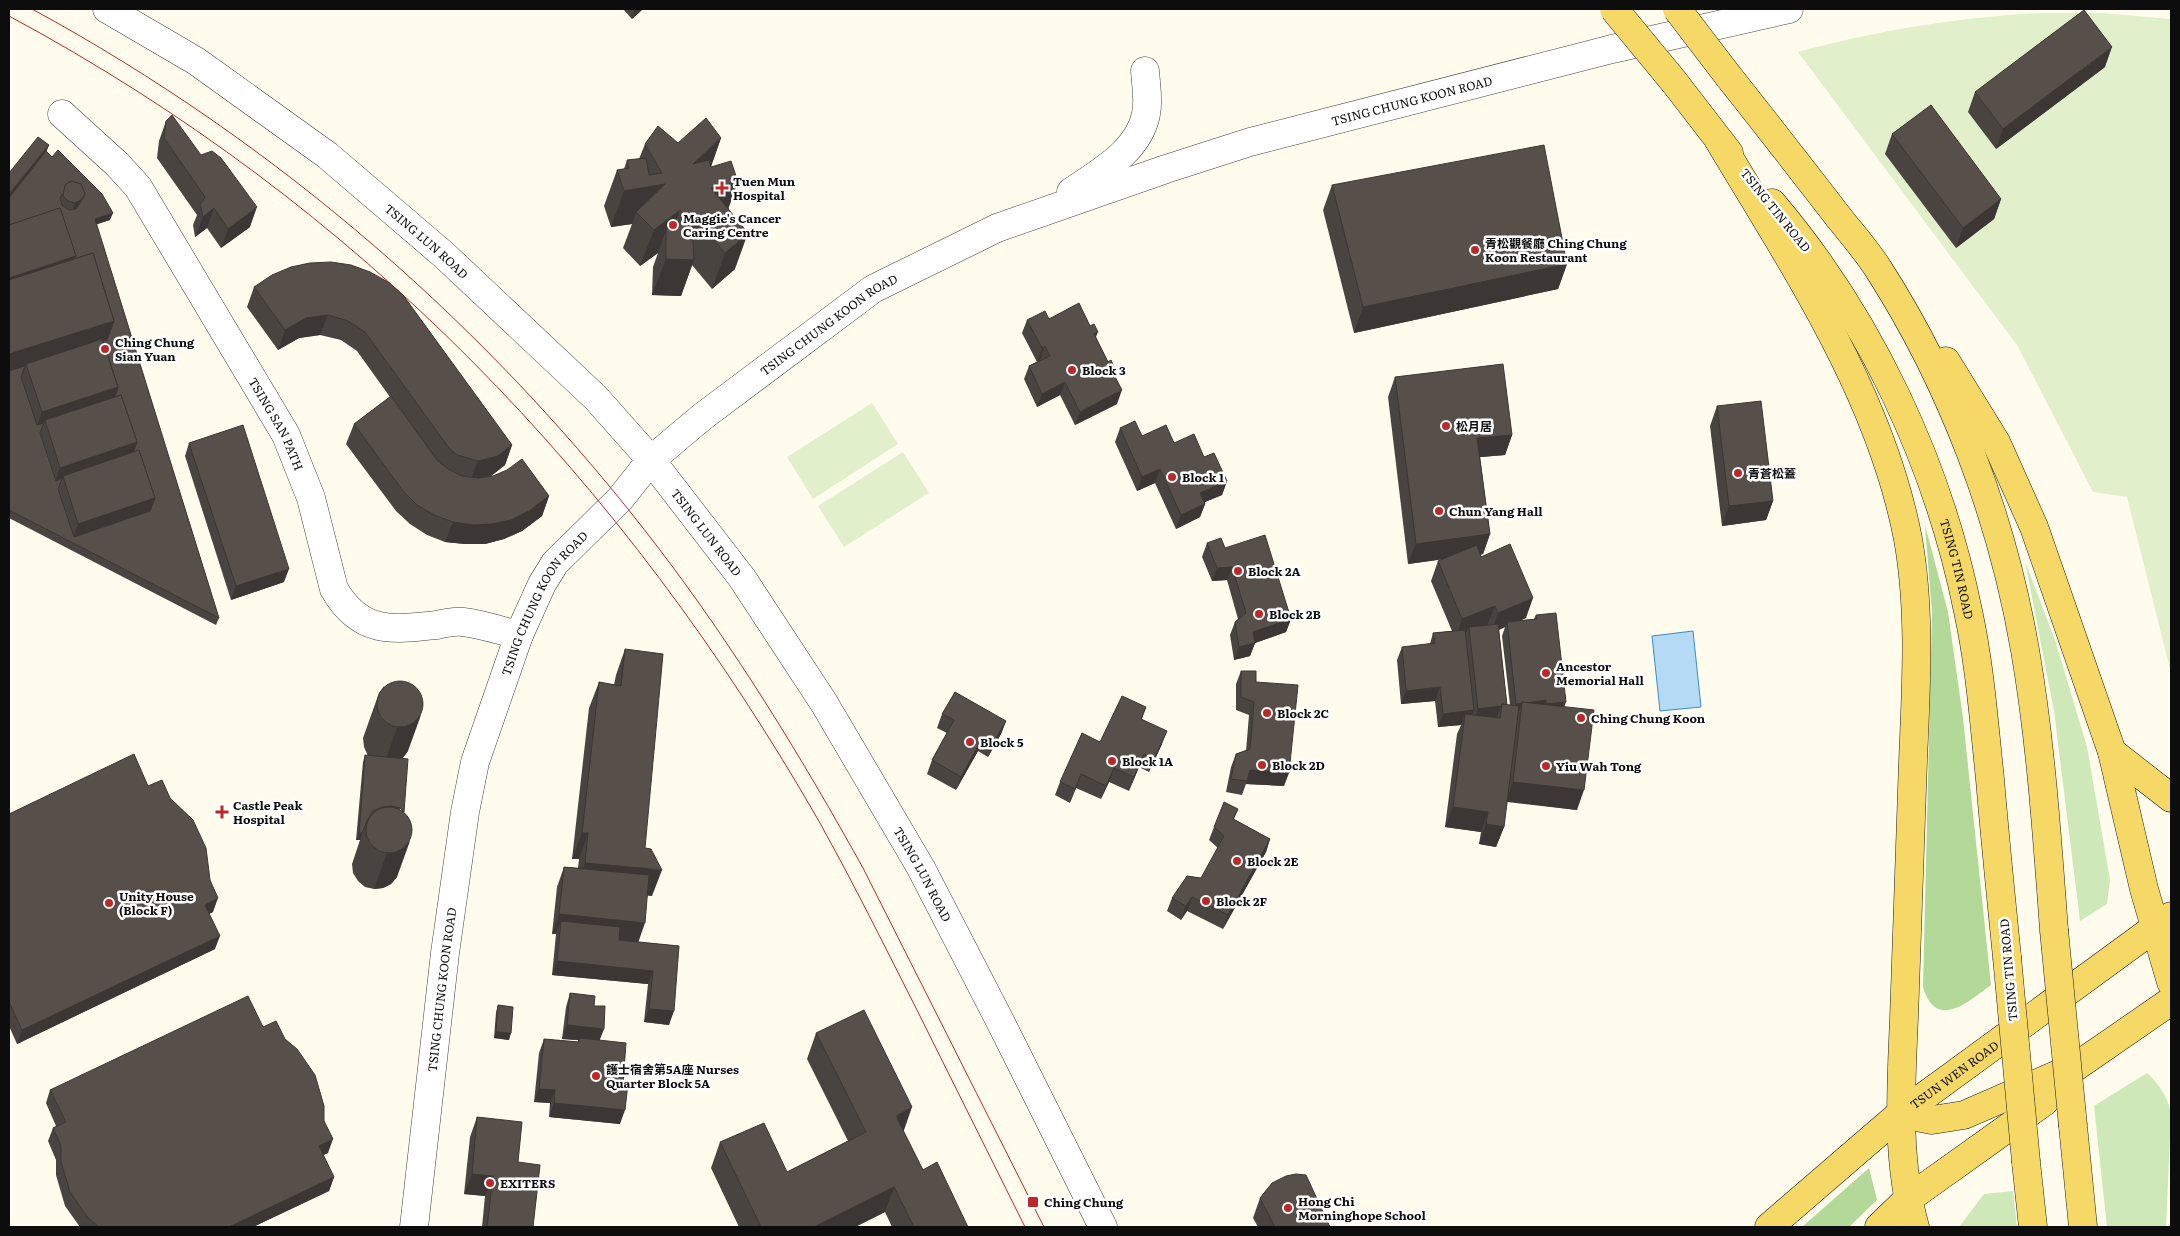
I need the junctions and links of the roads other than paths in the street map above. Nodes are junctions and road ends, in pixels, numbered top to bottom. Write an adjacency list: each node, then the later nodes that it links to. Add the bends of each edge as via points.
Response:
1 (107, 9): 10 (street, TSING LUN ROAD, via 196,61 327,155 444,255 596,398)
2 (1614, 9): 7 (main road, TSING TIN ROAD, bridge)
3 (1677, 9): 9 (main road, bridge)
4 (1789, 9): 8 (street, TSING CHUNG KOON ROAD, via 1612,50 1250,142)
5 (1145, 72): 8 (street, TSING CHUNG KOON ROAD, via 1147,113 1138,137 1107,168)
6 (62, 114): 11 (street, TSING SAN PATH, via 138,187 270,405 300,466 334,589 342,602 357,617 390,629 462,621)
7 (1718, 139): 18 (main road, via 1824,320 1854,379 1878,435 1908,540 1914,592 1916,692); 25 (main road, TSING TIN ROAD, bridge, via 1786,219 1829,279 1883,371 1930,474 1954,549 1978,670)
8 (1038, 213): 10 (street, TSING CHUNG KOON ROAD, via 997,228 873,290 702,417)
9 (1878, 268): 12 (main road, via 1935,344 1996,442 2034,528); 26 (main road, bridge, via 1941,384 1971,455 1996,529 2025,649 2042,784)
10 (652, 460): 11 (street, TSING CHUNG KOON ROAD, via 620,499 555,563); 21 (street, TSING LUN ROAD, via 742,578 844,736 921,868)
11 (519, 635): 20 (street, TSING CHUNG KOON ROAD, via 475,762 465,812 445,953)
12 (2112, 752): 13 (main road); 14 (main road)
13 (2171, 798)
14 (2163, 922): 15 (main road); 18 (main road, TSUN WEN ROAD)
15 (2171, 982)
16 (2171, 1001): 17 (main road)
17 (2074, 1068): 18 (main road, via 1964,1115 1932,1120); 19 (main road, via 2044,1102)
18 (1900, 1114): 19 (main road); 22 (main road, TSUN WEN ROAD)
19 (1908, 1199): 23 (main road); 24 (main road)
20 (414, 1227)
21 (1103, 1227)
22 (1769, 1227)
23 (1879, 1227)
24 (1915, 1227)
25 (2033, 1227)
26 (2083, 1227)

